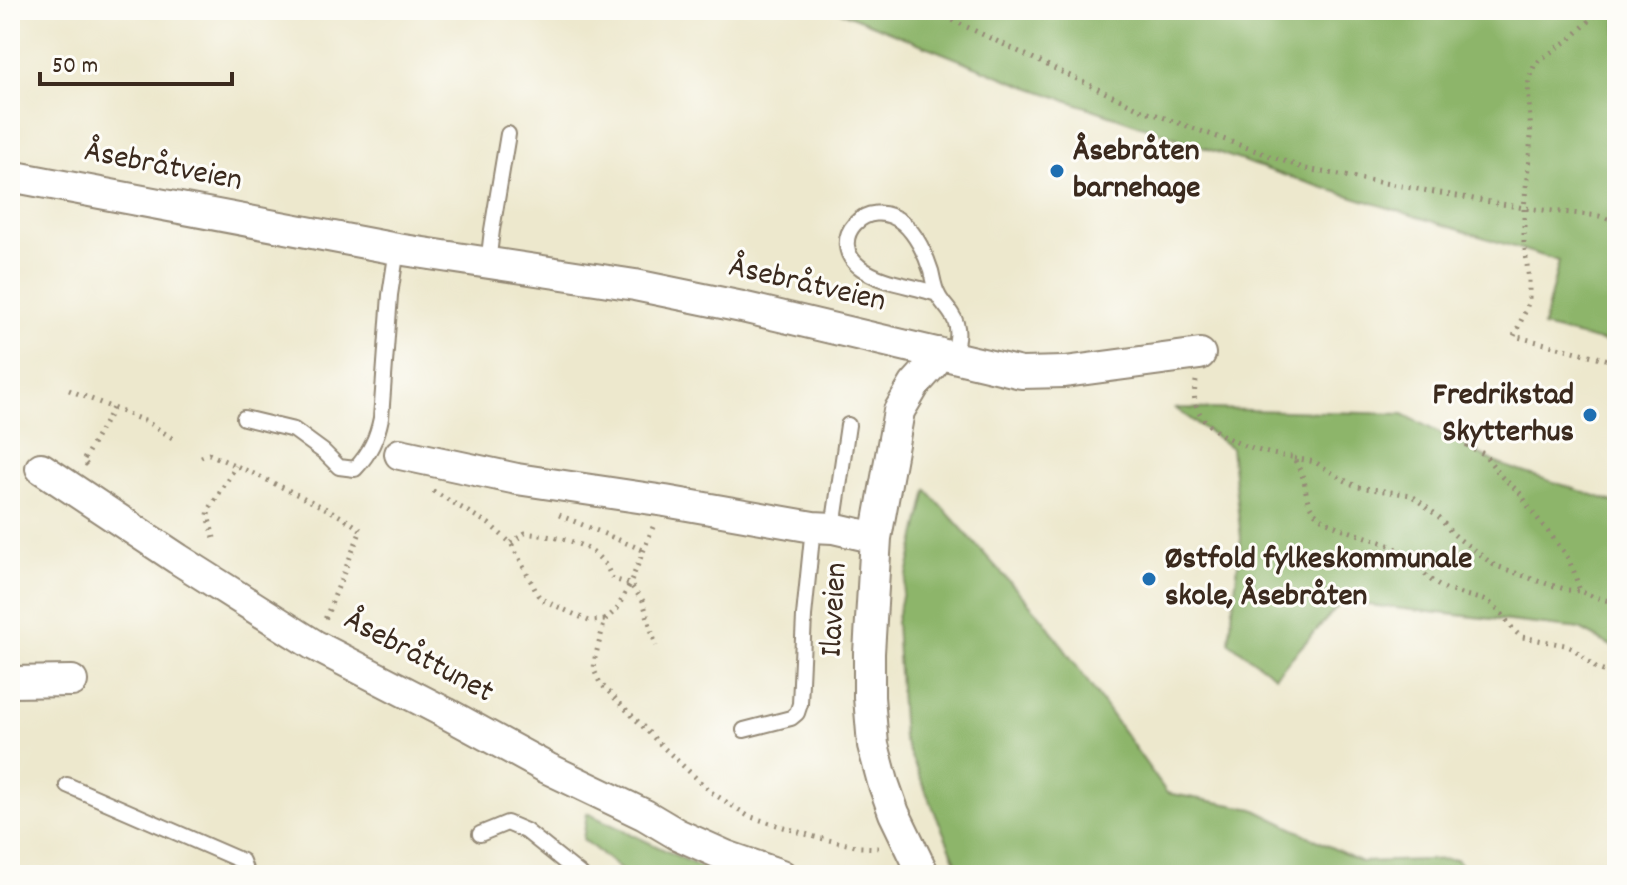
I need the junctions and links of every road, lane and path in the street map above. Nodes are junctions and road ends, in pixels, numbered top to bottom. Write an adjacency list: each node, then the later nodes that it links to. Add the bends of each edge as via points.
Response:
1 (931, 10): 5 (path, via 1140,109 1306,169)
2 (1601, 10): 5 (path, via 1541,59 1530,76)
3 (508, 134): 8 (lane)
4 (10, 176): 7 (street, Åsebråtveien)
5 (1524, 208): 6 (path); 11 (path, via 1529,300 1514,336)
6 (1617, 222)
7 (397, 249): 8 (street, Åsebråtveien); 15 (lane, via 378,435 355,469 339,467 294,430)
8 (488, 264): 10 (street, Åsebråtveien, via 635,285)
9 (937, 294): 9 (lane, via 922,251 903,223 871,214 851,227 849,253 861,269); 10 (lane, via 957,323 958,334)
10 (946, 354): 12 (street, Åsebråtveien, via 1021,373); 30 (street, Ilaveien, via 915,384 899,411)
11 (1617, 362)
12 (1199, 365): 21 (path, via 1195,402 1209,425 1231,440)
13 (69, 390): 14 (path)
14 (113, 408): 18 (path); 26 (path, via 83,461 105,479)
15 (244, 418)
16 (848, 425): 28 (lane)
17 (1456, 433): 34 (path, via 1521,494 1566,554)
18 (174, 439)
19 (400, 454): 25 (street, via 517,479)
20 (201, 457): 22 (path, via 209,454)
21 (1293, 457): 34 (path, via 1315,462 1358,487 1411,495 1494,565); 39 (path, via 1311,509 1318,515 1393,546 1432,582 1489,603 1522,637 1565,645 1597,669)
22 (236, 466): 29 (path, via 209,510); 37 (path, via 361,530)
23 (41, 468): 26 (street, Åsebråttunet)
24 (422, 485): 31 (path)
25 (665, 501): 28 (street); 32 (path)
26 (93, 502): 37 (street, Åsebråttunet)
27 (551, 511): 32 (path)
28 (823, 528): 30 (street); 42 (lane, via 804,616 797,713)
29 (214, 538)
30 (876, 538): 45 (street, Ilaveien, via 870,624 873,745)
31 (511, 543): 33 (path, via 525,533 566,539 601,559 613,579); 36 (path, via 543,600 589,621)
32 (643, 550): 33 (path)
33 (630, 584): 36 (path); 38 (path, via 643,601)
34 (1580, 591): 35 (path)
35 (1617, 603)
36 (605, 620): 45 (path, via 594,670 600,683 711,792 748,816 834,842 880,849)
37 (314, 645): 49 (street, Åsebråttunet, via 677,834)
38 (656, 646)
39 (1617, 676)
40 (72, 681): 41 (street)
41 (10, 682)
42 (744, 730)
43 (67, 785): 47 (lane, via 242,861)
44 (480, 834): 48 (lane, via 507,823 517,827)
45 (905, 838): 46 (street, Ilaveien)
46 (917, 873)
47 (247, 875)
48 (581, 875)
49 (781, 875)

